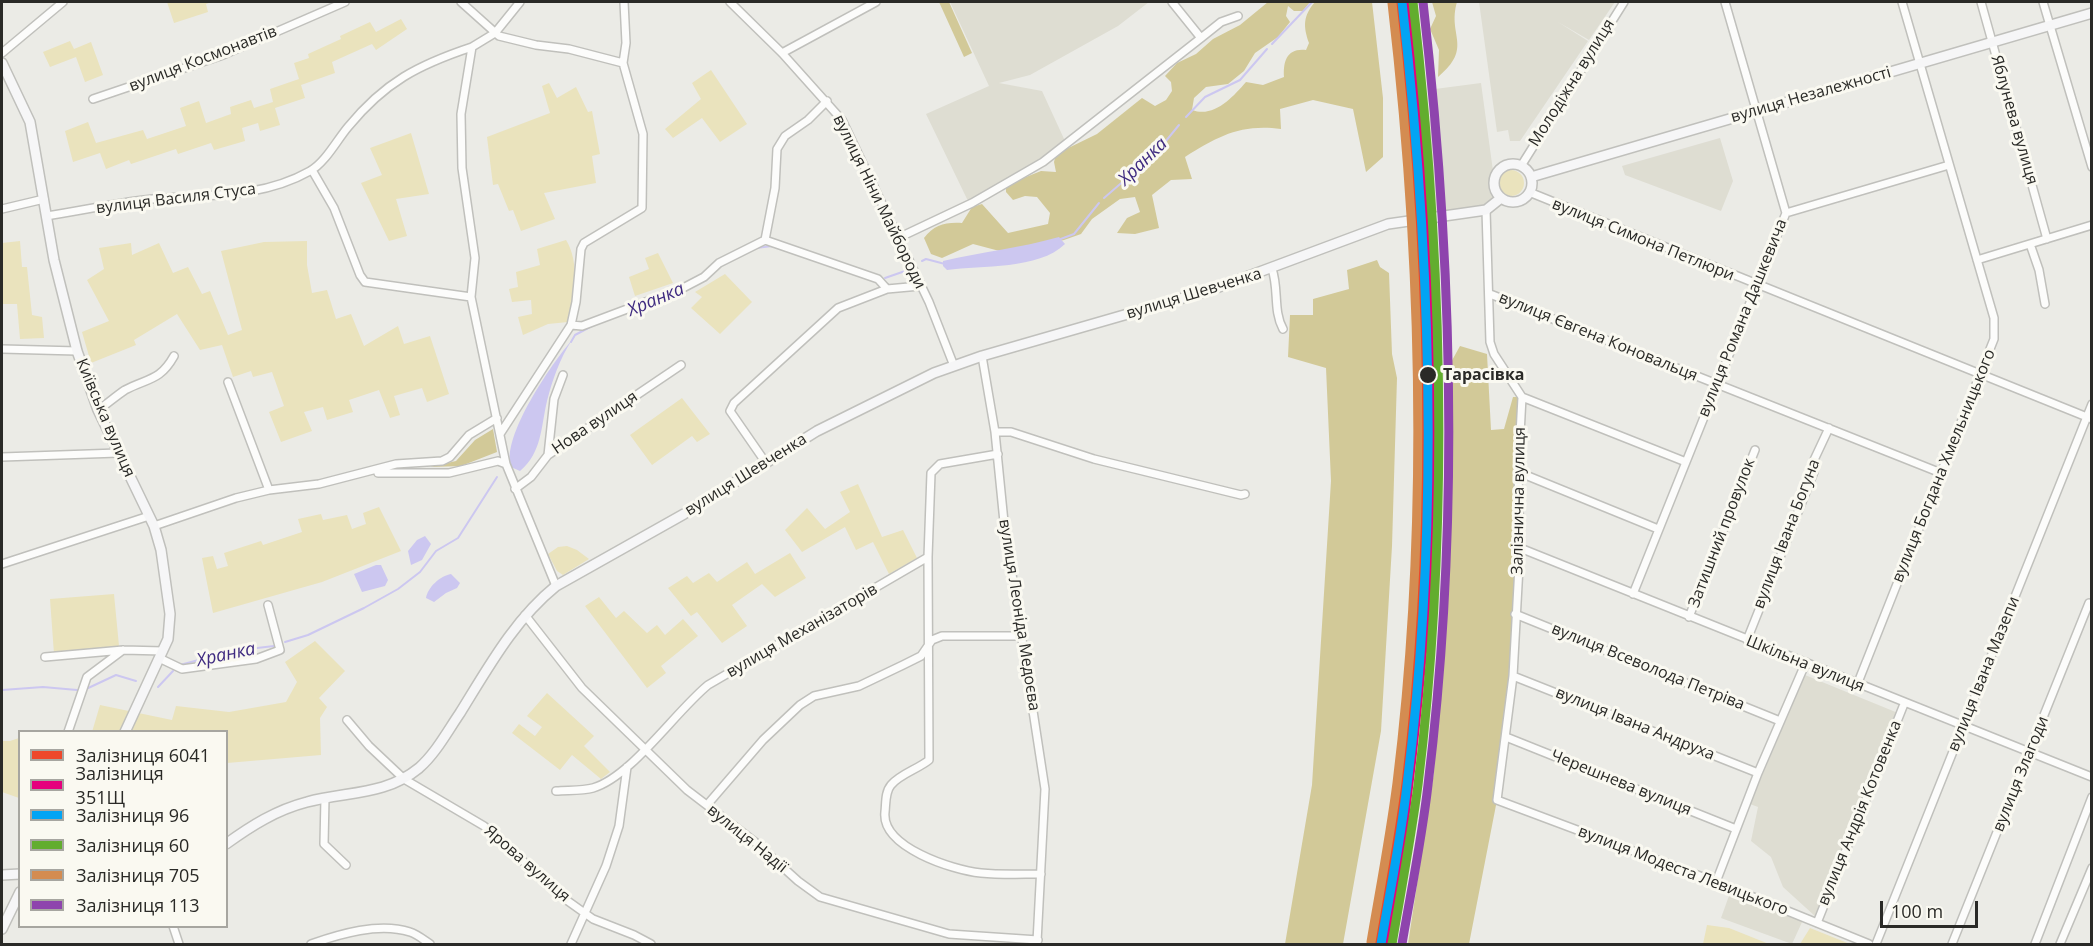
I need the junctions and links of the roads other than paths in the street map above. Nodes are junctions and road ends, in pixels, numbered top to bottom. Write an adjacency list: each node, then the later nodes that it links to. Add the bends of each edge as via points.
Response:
1 (63, 2): 21 (street)
2 (345, 2): 26 (street, вулиця Космонавтів, via 223,55)
3 (461, 2): 17 (street)
4 (520, 2): 17 (street, вулиця Василя Стуса)
5 (624, 2): 24 (street)
6 (730, 2): 22 (street, вулиця Ніни Майбороди)
7 (876, 2): 22 (street)
8 (1172, 2): 18 (street)
9 (1624, 2): 30 (street, Молодіжна вулиця)
10 (1725, 2): 28 (street, вулиця Романа Дашкевича)
11 (1902, 2): 25 (street, вулиця Богдана Хмельницького)
12 (1981, 2): 19 (street, Яблунева вулиця)
13 (2043, 2): 16 (street)
14 (2091, 13): 16 (main road, вулиця Незалежності)
15 (1238, 16): 18 (street, via 1221,22)
16 (2050, 25): 19 (main road, вулиця Незалежності); 31 (street)
17 (495, 33): 20 (street, вулиця Василя Стуса); 24 (street, via 515,41)
18 (1201, 38): 42 (street, via 1043,162 972,203)
19 (1992, 42): 25 (main road, вулиця Незалежності); 43 (street, Яблунева вулиця)
20 (472, 47): 32 (street, вулиця Василя Стуса, via 441,57 376,95); 52 (street, via 461,114 462,168 475,258)
21 (2, 53)
22 (782, 53): 27 (street, вулиця Ніни Майбороди)
23 (2, 63): 36 (main road, Київська вулиця, via 30,122)
24 (623, 63): 54 (street, via 642,134 642,208 589,238 580,249)
25 (1920, 63): 28 (main road, вулиця Незалежності); 29 (street, вулиця Богдана Хмельницького)
26 (93, 99)
27 (827, 101): 42 (street, вулиця Ніни Майбороди, via 842,120); 44 (street, via 784,136 777,149 775,188)
28 (1757, 111): 33 (main road, вулиця Незалежності); 39 (street, вулиця Романа Дашкевича)
29 (1950, 165): 39 (street); 46 (street, вулиця Богдана Хмельницького)
30 (1521, 166): 33 (main road); 35 (main road, via 1510,164 1497,173 1494,183)
31 (2091, 167)
32 (312, 170): 40 (street, вулиця Василя Стуса, via 250,193 162,199); 52 (street, via 334,208 365,282)
33 (1531, 177): 34 (main road)
34 (1529, 192): 35 (main road, via 1513,201); 49 (street, вулиця Симона Петлюри)
35 (1501, 198): 38 (main road)
36 (44, 199): 37 (street); 40 (main road, Київська вулиця)
37 (2, 209)
38 (1486, 210): 47 (main road, вулиця Шевченка, via 1403,220); 51 (street)
39 (1786, 213): 49 (street, вулиця Романа Дашкевича)
40 (46, 216): 57 (main road, Київська вулиця)
41 (2091, 225): 43 (street)
42 (898, 238): 48 (street, вулиця Ніни Майбороди)
43 (2047, 238): 45 (street)
44 (765, 240): 50 (street, via 878,279); 54 (street, via 719,263 683,288 582,326)
45 (2030, 244): 46 (street); 53 (street)
46 (1977, 260): 63 (street, вулиця Богдана Хмельницького, via 1995,328 1995,339)
47 (1272, 269): 55 (street, via 1277,316); 59 (main road, вулиця Шевченка)
48 (920, 285): 50 (street); 61 (street, вулиця Ніни Майбороди)
49 (1755, 286): 63 (street, вулиця Симона Петлюри); 65 (street, вулиця Романа Дашкевича)
50 (887, 289): 79 (street, via 838,308 734,403 730,411)
51 (1490, 294): 65 (street, вулиця Євгена Коновальця); 66 (street, via 1490,342)
52 (471, 297): 69 (street)
53 (2045, 304)
54 (571, 325): 73 (street)
55 (1283, 329)
56 (2, 350): 57 (street)
57 (77, 351): 68 (main road, Київська вулиця)
58 (174, 356): 68 (street, via 166,370 152,380 126,390)
59 (982, 356): 61 (main road, вулиця Шевченка); 72 (street, вулиця Леоніда Медоєва)
60 (681, 365): 77 (street, Нова вулиця)
61 (954, 366): 79 (main road, вулиця Шевченка, via 826,426)
62 (563, 375): 77 (street, via 554,399)
63 (1981, 375): 70 (street, вулиця Симона Петлюри); 83 (street, вулиця Богдана Хмельницького)
64 (228, 382): 86 (street)
65 (1716, 383): 71 (street, вулиця Євгена Коновальця); 80 (street, вулиця Романа Дашкевича)
66 (1522, 397): 80 (street); 82 (street, Залізнична вулиця)
67 (2091, 404): 70 (street, вулиця Івана Мазепи)
68 (98, 410): 75 (main road, Київська вулиця)
69 (497, 418): 73 (street); 84 (street, via 470,435 442,461 396,464)
70 (2089, 418): 113 (street, вулиця Івана Мазепи)
71 (1829, 428): 83 (street, вулиця Євгена Коновальця); 102 (street, вулиця Івана Богуна)
72 (995, 432): 76 (street, вулиця Леоніда Медоєва); 87 (street, via 1011,432 1094,459)
73 (500, 434): 81 (street)
74 (1755, 450): 100 (street, Затишний провулок)
75 (118, 453): 78 (street); 88 (main road, Київська вулиця)
76 (998, 454): 92 (street, via 934,468); 101 (street, вулиця Леоніда Медоєва)
77 (548, 455): 85 (street, Нова вулиця, via 531,477)
78 (2, 458)
79 (766, 462): 94 (main road, вулиця Шевченка, via 684,514)
80 (1686, 462): 90 (street, вулиця Романа Дашкевича)
81 (506, 464): 84 (street, via 498,461 449,473); 85 (street)
82 (1518, 472): 90 (street); 91 (street, Залізнична вулиця)
83 (1941, 473): 109 (street, вулиця Богдана Хмельницького)
84 (364, 474): 86 (street)
85 (515, 489): 94 (street)
86 (269, 490): 89 (street)
87 (1245, 494)
88 (149, 516): 89 (main road, Київська вулиця); 93 (street)
89 (154, 526): 105 (main road, Київська вулиця, via 164,563 170,614 168,639)
90 (1658, 529): 95 (street, вулиця Романа Дашкевича)
91 (1520, 548): 95 (street, Шкільна вулиця); 98 (street, Залізнична вулиця)
92 (928, 557): 103 (street); 117 (street, вулиця Механізаторів, via 708,685)
93 (2, 564)
94 (556, 586): 99 (main road, вулиця Шевченка)
95 (1633, 594): 100 (street, Шкільна вулиця)
96 (2089, 603): 118 (street, вулиця Злагоди)
97 (268, 605): 105 (street, via 280,650 256,659 182,669)
98 (1515, 614): 108 (street, Залізнична вулиця); 112 (street, вулиця Всеволода Петріва)
99 (525, 615): 117 (street, вулиця Надії, via 582,688); 122 (main road, вулиця Шевченка, via 439,746)
100 (1689, 617): 102 (street, Шкільна вулиця)
101 (1022, 636): 103 (street, via 942,636 932,640); 133 (street, вулиця Леоніда Медоєва, via 1045,789)
102 (1747, 640): 107 (street, Шкільна вулиця)
103 (928, 648): 127 (street, via 921,656 859,686 814,696 800,705 783,718); 133 (street, via 929,760 891,785 884,823 901,842 944,864 980,873)
104 (123, 650): 105 (street); 106 (street); 114 (street, via 87,677)
105 (161, 655): 115 (main road, Київська вулиця)
106 (45, 657)
107 (1806, 662): 109 (street, Шкільна вулиця); 112 (street)
108 (1513, 676): 116 (street, Залізнична вулиця); 120 (street, вулиця Івана Андруха)
109 (1857, 685): 110 (street, Шкільна вулиця)
110 (1904, 704): 113 (street, Шкільна вулиця); 138 (street, вулиця Андрія Котовенка)
111 (348, 720): 122 (street, Ярова вулиця)
112 (1780, 720): 120 (street)
113 (1963, 726): 118 (street, Шкільна вулиця); 149 (street, вулиця Івана Мазепи)
114 (69, 730)
115 (126, 730)
116 (1506, 737): 126 (street, Залізнична вулиця); 128 (street, Черешнева вулиця)
117 (645, 747): 119 (street, вулиця Механізаторів); 127 (street, вулиця Надії)
118 (2030, 753): 121 (street, Шкільна вулиця); 150 (street, вулиця Злагоди)
119 (627, 767): 123 (street, вулиця Механізаторів, via 593,788); 137 (street, via 619,826 606,866)
120 (1758, 773): 128 (street)
121 (2091, 777)
122 (404, 779): 125 (main road, вулиця Шевченка, via 381,789); 137 (street, Ярова вулиця, via 484,826 549,887)
123 (556, 791)
124 (2091, 797): 151 (street)
125 (325, 798): 129 (main road, вулиця Шевченка, via 271,815); 130 (street, via 324,844)
126 (1497, 800): 135 (street, вулиця Модеста Левицького)
127 (707, 805): 141 (street, вулиця Надії, via 820,897 949,934)
128 (1737, 829): 135 (street)
129 (228, 843)
130 (346, 865)
131 (2091, 868): 142 (street)
132 (18, 874): 134 (main road)
133 (1041, 874): 141 (street, вулиця Леоніда Медоєва)
134 (2, 875)
135 (1716, 882): 138 (street, вулиця Модеста Левицького)
136 (18, 896): 140 (main road)
137 (584, 912): 146 (street); 147 (street, Ярова вулиця)
138 (1817, 923): 148 (street, вулиця Модеста Левицького)
139 (173, 928): 143 (street)
140 (2, 929)
141 (1037, 942)
142 (2061, 943): 152 (street)
143 (179, 945)
144 (311, 945): 145 (street, via 351,932 381,930 412,932)
145 (430, 945)
146 (571, 945)
147 (651, 945)
148 (1869, 945)
149 (1876, 945)
150 (1952, 945)
151 (2035, 945)
152 (2071, 945)

